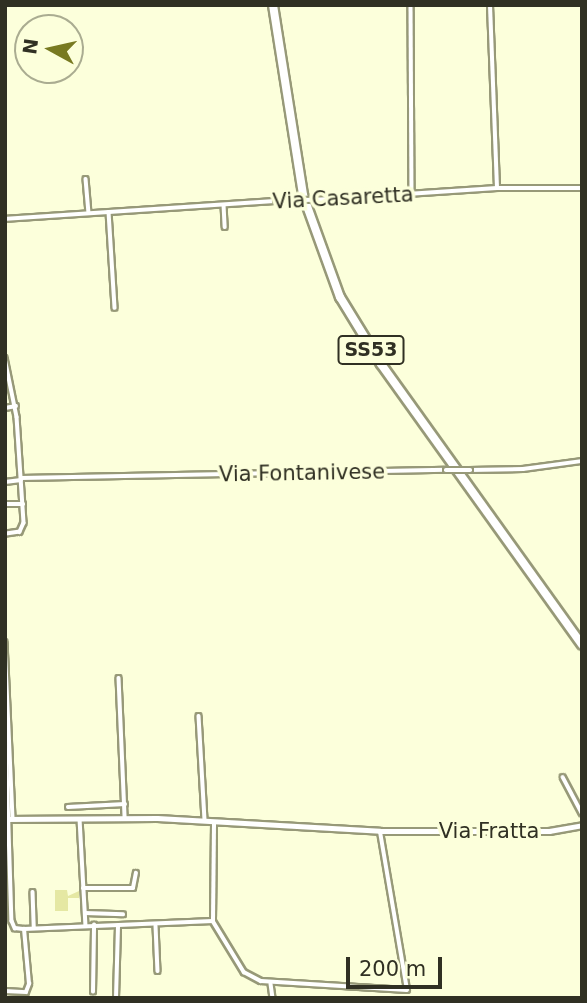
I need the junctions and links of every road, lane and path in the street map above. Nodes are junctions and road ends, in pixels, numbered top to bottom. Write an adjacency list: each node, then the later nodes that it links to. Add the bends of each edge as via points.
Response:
1 (272, 5): 24 (highway, SS53, via 303,195 340,297 376,356)
2 (411, 5): 7 (street)
3 (490, 5): 5 (street)
4 (86, 179): 10 (street)
5 (497, 188): 6 (street, Via Casaretta); 7 (street, Via Casaretta)
6 (582, 188)
7 (412, 194): 8 (street, Via Casaretta, bridge)
8 (223, 205): 9 (street, Via Casaretta); 12 (street)
9 (108, 211): 10 (street, Via Casaretta); 13 (street)
10 (89, 213): 11 (street, Via Casaretta)
11 (5, 219)
12 (225, 227)
13 (116, 308)
14 (5, 358): 15 (street, via 8,387)
15 (16, 406): 16 (street); 18 (street)
16 (5, 408)
17 (582, 461): 18 (street, Via Fontanivese, bridge, via 523,469)
18 (21, 479): 19 (street, Via Fontanivese); 20 (street)
19 (5, 482)
20 (23, 504): 21 (street); 22 (street, via 23,530)
21 (5, 505)
22 (5, 534)
23 (5, 642): 28 (street)
24 (582, 645)
25 (119, 678): 30 (street)
26 (5, 702): 28 (street)
27 (199, 716): 36 (street)
28 (9, 759): 34 (street)
29 (563, 777): 32 (street)
30 (125, 804): 31 (street); 33 (street)
31 (68, 807)
32 (582, 813)
33 (125, 818): 35 (main road, Via Fratta); 36 (main road, Via Fratta)
34 (9, 819): 35 (main road, Via Fratta); 51 (street, via 12,921 15,928)
35 (80, 819): 41 (street)
36 (205, 822): 37 (main road, Via Fratta)
37 (214, 823): 39 (main road, Via Fratta); 45 (street)
38 (582, 825): 39 (main road, Via Fratta, via 549,831)
39 (380, 831): 53 (street, via 407,990)
40 (136, 873): 41 (street, via 134,888)
41 (83, 888): 43 (street)
42 (33, 892): 50 (street)
43 (85, 913): 44 (street); 46 (street)
44 (122, 914)
45 (213, 921): 49 (street); 53 (street, via 244,972)
46 (86, 925): 47 (street); 50 (street)
47 (94, 925): 48 (street); 55 (street)
48 (118, 926): 49 (street); 56 (street)
49 (156, 926): 52 (street)
50 (34, 928): 51 (street)
51 (23, 929): 54 (street, via 29,984 26,992)
52 (158, 971)
53 (271, 984): 57 (street)
54 (5, 991)
55 (93, 992)
56 (116, 998)
57 (273, 998)

